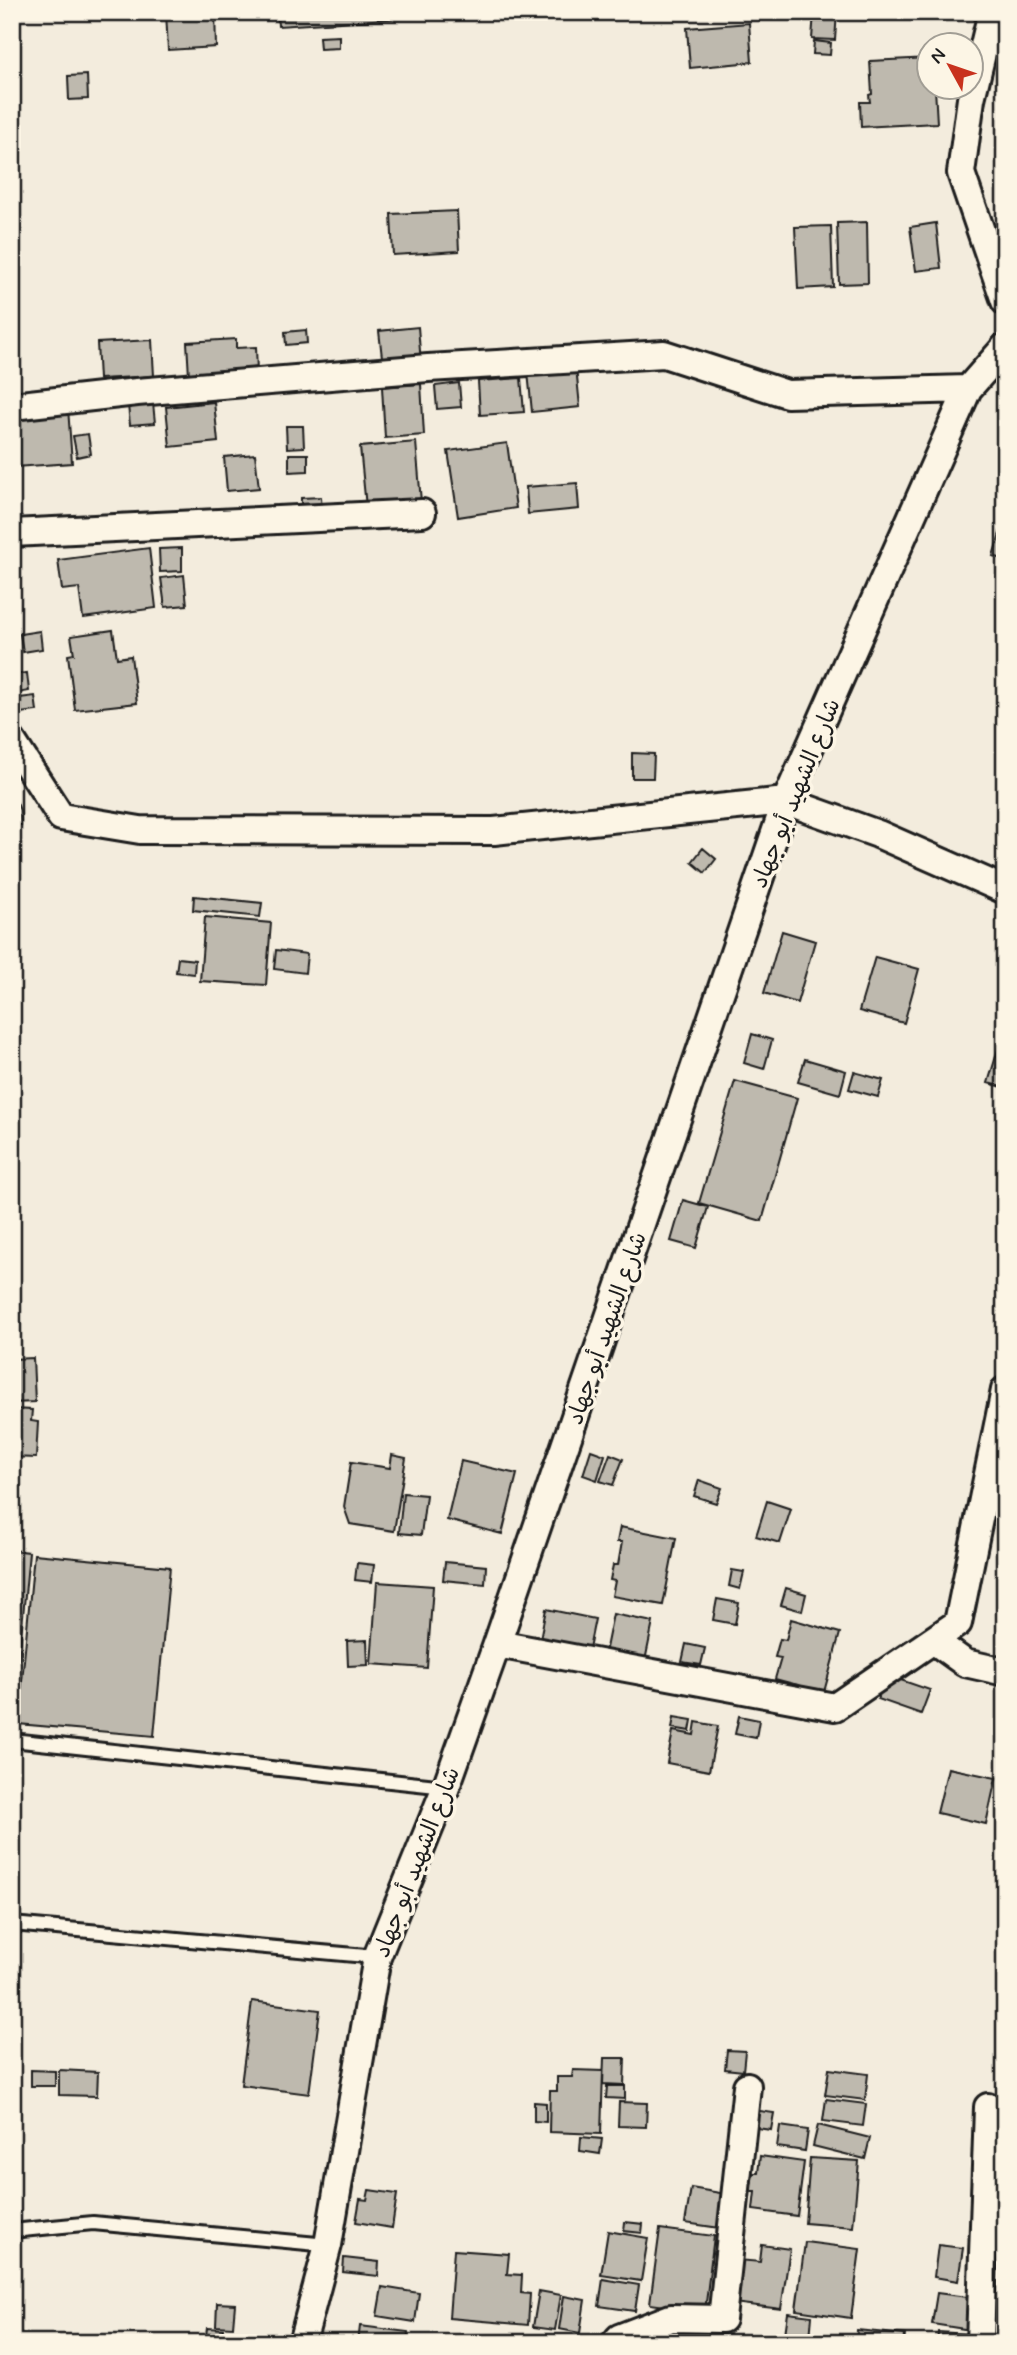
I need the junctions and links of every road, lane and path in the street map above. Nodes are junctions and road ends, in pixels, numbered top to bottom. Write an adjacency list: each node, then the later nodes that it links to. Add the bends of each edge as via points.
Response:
1 (992, 12): 2 (street, via 971,99 961,173)
2 (1005, 301)
3 (1005, 346): 4 (street, شارع الشهيد أبو جهاد)
4 (968, 389): 5 (street, via 787,394 664,354 428,368); 9 (street, شارع الشهيد أبو جهاد)
5 (12, 406)
6 (422, 513): 7 (street)
7 (12, 533)
8 (12, 741): 9 (street, via 61,817 140,830 494,831)
9 (786, 801): 10 (street, via 878,834); 13 (street, شارع الشهيد أبو جهاد)
10 (1005, 890)
11 (1005, 1390): 12 (street, via 958,1623)
12 (933, 1640): 13 (street, via 835,1707); 14 (street, via 965,1663)
13 (497, 1644): 16 (street, شارع الشهيد أبو جهاد)
14 (1005, 1672)
15 (12, 1740): 16 (lane)
16 (446, 1787): 18 (street, شارع الشهيد أبو جهاد)
17 (12, 1924): 18 (lane)
18 (377, 1957): 22 (street, شارع الشهيد أبو جهاد)
19 (747, 2086): 24 (street, via 722,2319 671,2318)
20 (988, 2107): 25 (street)
21 (12, 2231): 22 (lane, via 93,2223)
22 (328, 2245): 23 (street, شارع الشهيد أبو جهاد)
23 (302, 2343)
24 (615, 2343)
25 (980, 2343)

